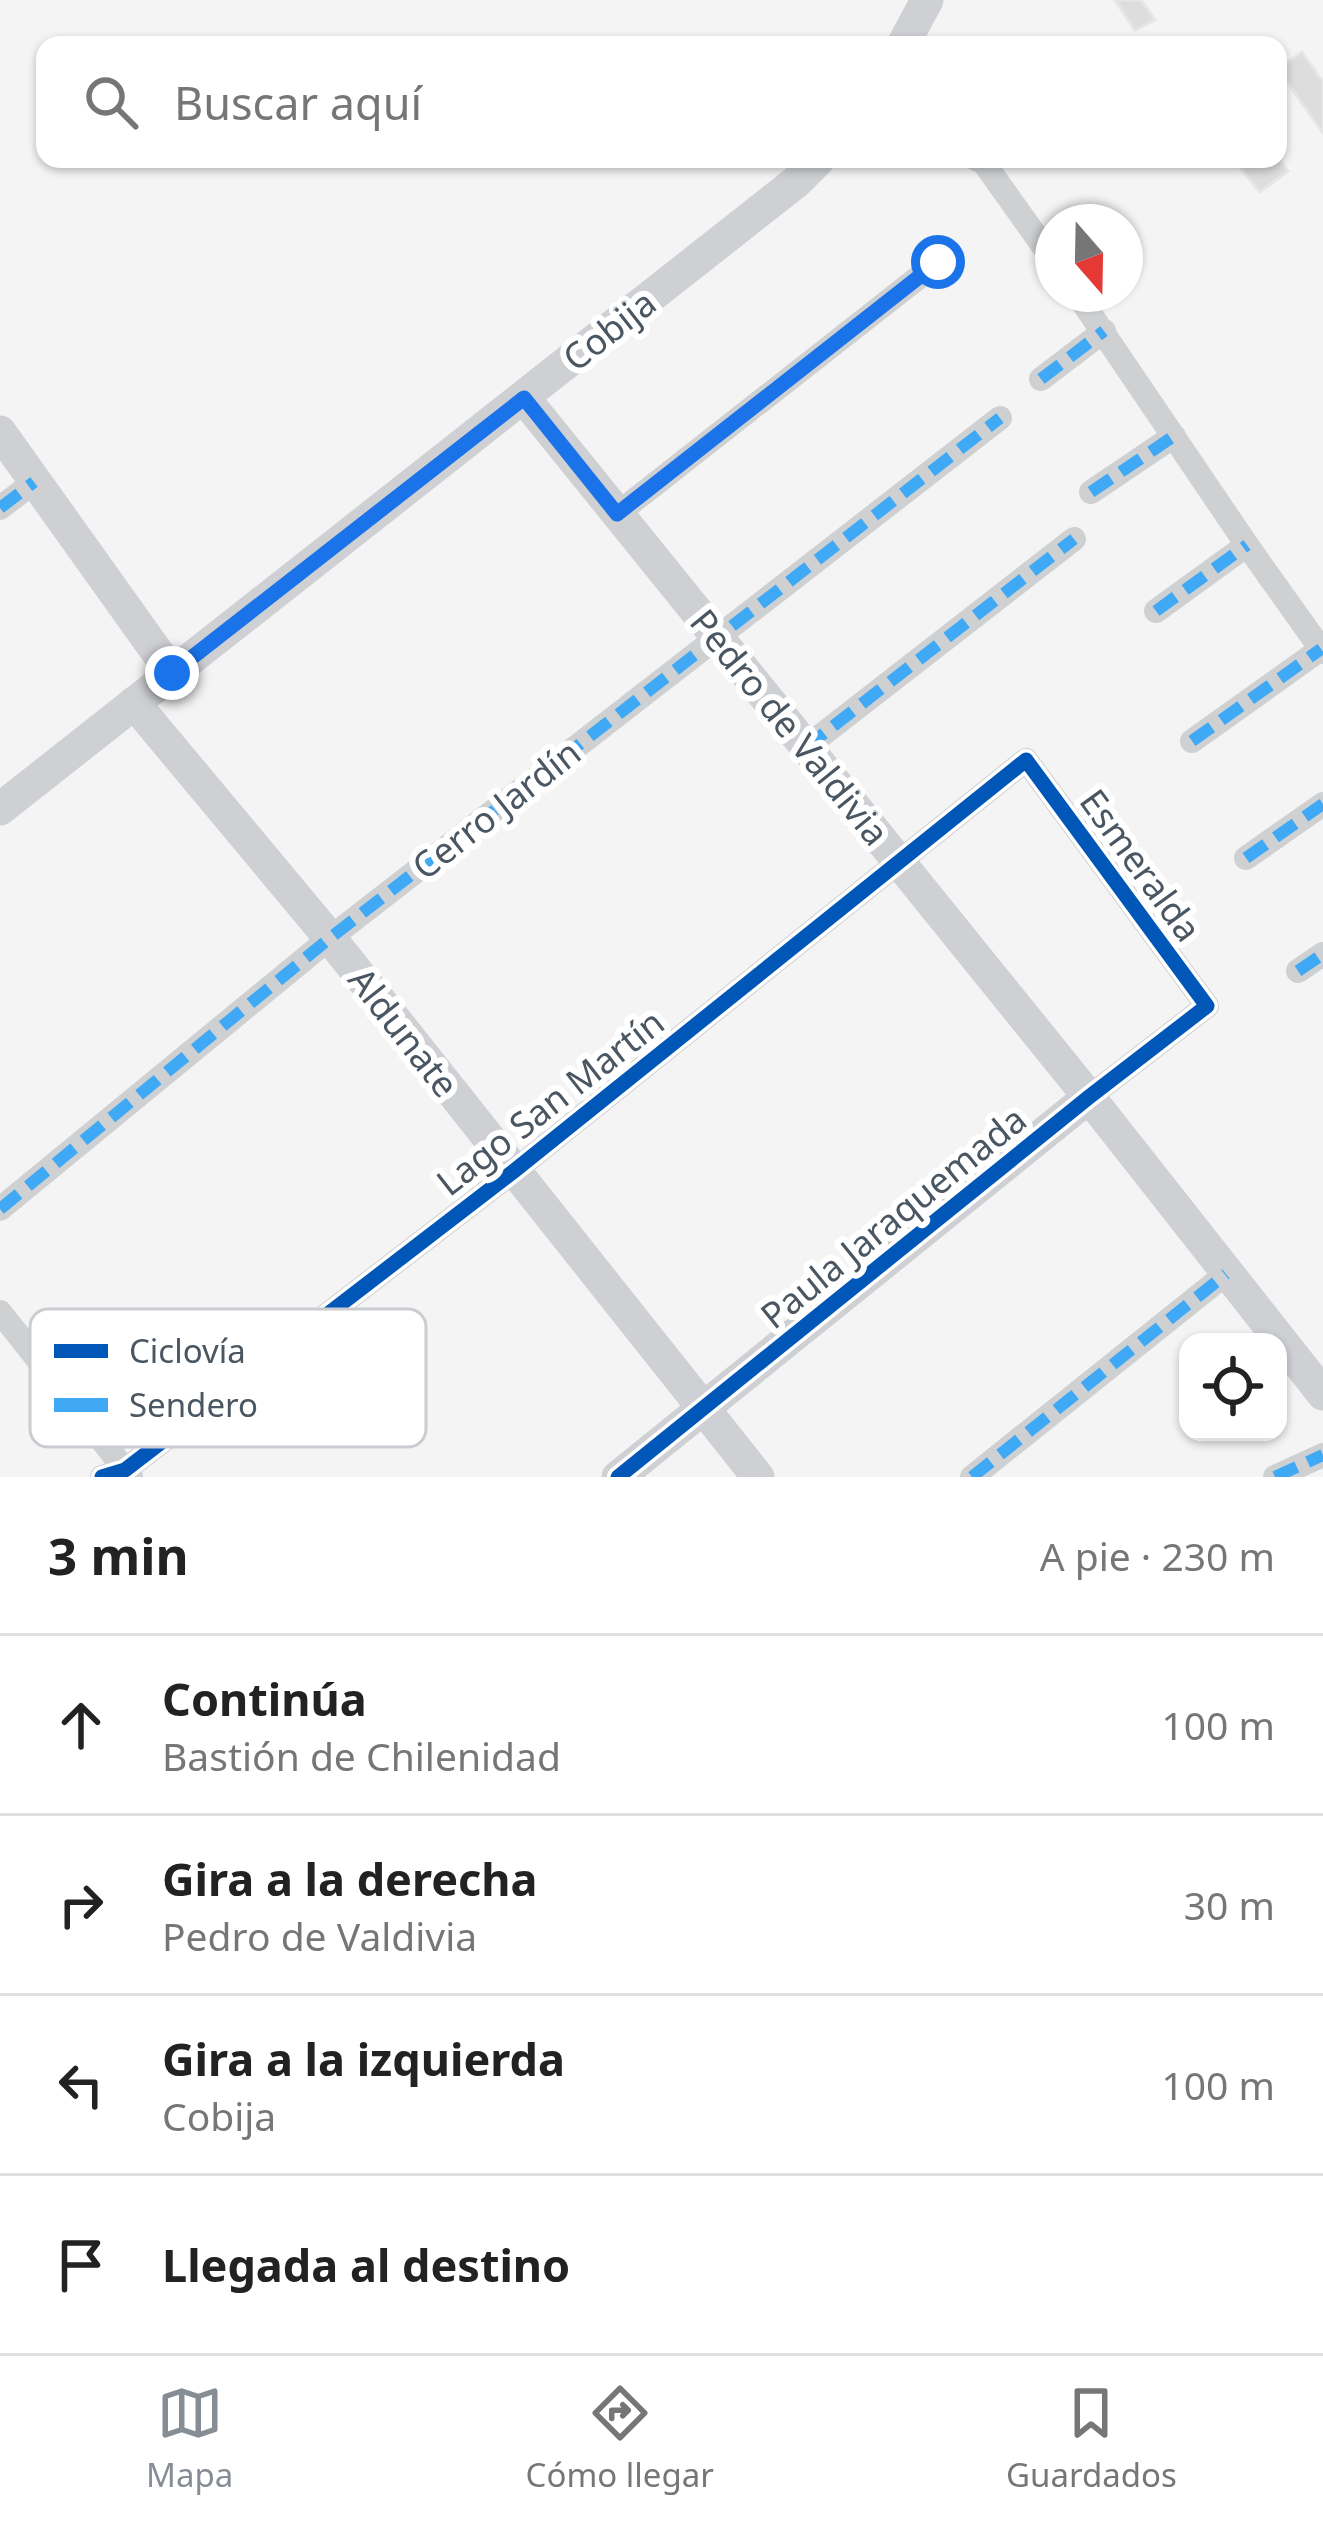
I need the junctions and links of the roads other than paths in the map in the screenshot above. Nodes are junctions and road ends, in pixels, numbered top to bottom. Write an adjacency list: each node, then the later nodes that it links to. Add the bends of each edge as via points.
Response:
1 (927, 0): 2 (street)
2 (908, 36)
3 (810, 168): 10 (street, Cobija)
4 (988, 168): 5 (street)
5 (1035, 235)
6 (938, 262): 17 (street)
7 (1091, 312): 8 (street)
8 (1104, 331): 9 (street); 13 (street)
9 (1041, 379)
10 (524, 398): 17 (street, Pedro de Valdivia); 23 (street, Cobija)
11 (1000, 418): 21 (street, Cerro Jardín)
12 (0, 432): 14 (street)
13 (1174, 436): 15 (street); 19 (street)
14 (34, 482): 16 (street); 23 (street)
15 (1091, 492)
16 (0, 508)
17 (617, 514): 21 (street, Pedro de Valdivia)
18 (1073, 539): 26 (street)
19 (1246, 545): 20 (street); 22 (street)
20 (1156, 611)
21 (717, 638): 26 (street, Pedro de Valdivia); 32 (street, Cerro Jardín)
22 (1322, 651): 25 (street)
23 (172, 673): 24 (street, Cobija)
24 (134, 704): 29 (street, Cobija); 32 (street, Aldunate)
25 (1192, 741)
26 (805, 748): 31 (street, Pedro de Valdivia)
27 (1026, 760): 31 (street, Lago San Martín); 35 (street, Esmeralda)
28 (1323, 804): 30 (street)
29 (0, 808)
30 (1246, 859)
31 (900, 862): 36 (street, Pedro de Valdivia); 37 (street, Lago San Martín)
32 (330, 938): 37 (street, Aldunate); 38 (street, Cerro Jardín)
33 (1323, 954): 34 (street)
34 (1298, 971)
35 (1207, 1006): 36 (street, Paula Jaraquemada)
36 (1089, 1097): 39 (street, Pedro de Valdivia); 44 (street, Paula Jaraquemada)
37 (514, 1171): 40 (street, Lago San Martín); 44 (street, Aldunate)
38 (0, 1209)
39 (1226, 1274): 43 (street, Pedro de Valdivia); 51 (street)
40 (334, 1309)
41 (0, 1312): 42 (street)
42 (30, 1353)
43 (1323, 1394)
44 (703, 1408): 49 (street, Paula Jaraquemada); 50 (street, Aldunate)
45 (99, 1447): 48 (street)
46 (154, 1447): 48 (street, Lago San Martín)
47 (1323, 1455): 52 (street)
48 (119, 1474)
49 (618, 1477)
50 (758, 1477)
51 (971, 1477)
52 (1275, 1477)

